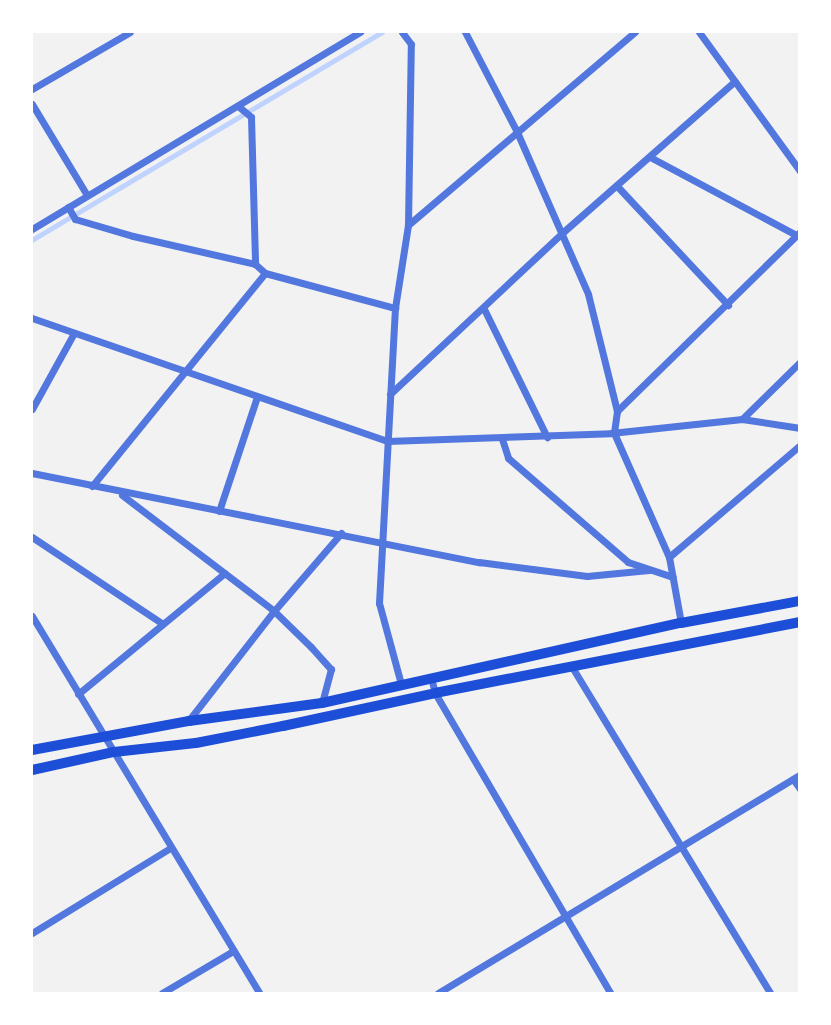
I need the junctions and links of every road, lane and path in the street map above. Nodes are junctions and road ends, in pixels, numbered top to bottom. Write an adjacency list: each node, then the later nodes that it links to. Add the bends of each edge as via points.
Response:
1 (130, 32): 8 (street)
2 (360, 32): 10 (street)
3 (402, 32): 17 (street, via 411,44)
4 (465, 32): 11 (street)
5 (635, 32): 11 (street)
6 (699, 32): 7 (street)
7 (735, 81): 12 (street); 13 (street)
8 (32, 89)
9 (32, 104): 15 (street)
10 (237, 106): 15 (street); 21 (street, via 251,117)
11 (517, 132): 17 (street); 19 (street)
12 (650, 157): 14 (street); 20 (street)
13 (798, 166)
14 (617, 186): 19 (street); 23 (street)
15 (87, 195): 16 (street)
16 (71, 212): 18 (street); 21 (street, via 133,236)
17 (408, 225): 24 (street)
18 (32, 229)
19 (562, 233): 25 (street); 33 (street, via 588,294)
20 (798, 234): 23 (street)
21 (255, 264): 22 (street)
22 (265, 272): 24 (street); 29 (street)
23 (729, 305): 33 (street)
24 (395, 308): 30 (street)
25 (484, 309): 30 (street); 37 (street)
26 (32, 318): 27 (street)
27 (74, 333): 29 (street); 32 (street)
28 (800, 362): 34 (street)
29 (185, 372): 31 (street); 42 (street)
30 (390, 394): 39 (street)
31 (257, 397): 39 (street); 44 (street)
32 (32, 409)
33 (617, 411): 36 (street)
34 (742, 419): 35 (street); 36 (street)
35 (800, 428)
36 (614, 433): 37 (street); 48 (street)
37 (547, 437): 38 (street)
38 (502, 439): 39 (street); 49 (street, via 508,458 628,562)
39 (387, 441): 47 (street)
40 (800, 445): 48 (street)
41 (32, 473): 42 (street)
42 (92, 486): 43 (street)
43 (119, 493): 44 (street); 50 (street)
44 (219, 511): 45 (street)
45 (341, 533): 47 (street); 53 (street)
46 (32, 537): 57 (street)
47 (383, 543): 49 (street, via 587,576); 60 (street, via 379,603)
48 (669, 557): 51 (street)
49 (649, 570): 51 (street)
50 (225, 573): 53 (street); 57 (street)
51 (673, 577): 56 (street)
52 (800, 601): 56 (main road)
53 (274, 611): 63 (street, via 331,670); 64 (street)
54 (32, 616): 62 (street)
55 (800, 622): 58 (main road)
56 (681, 623): 59 (main road)
57 (163, 624): 62 (street)
58 (572, 667): 61 (main road); 71 (street)
59 (431, 678): 60 (main road); 61 (street)
60 (401, 684): 63 (main road)
61 (435, 693): 67 (main road, via 196,743); 73 (street)
62 (78, 694): 65 (street)
63 (322, 703): 64 (main road)
64 (189, 721): 65 (main road)
65 (104, 737): 66 (main road); 67 (street)
66 (32, 750)
67 (114, 752): 68 (main road); 72 (street)
68 (32, 770)
69 (796, 777): 70 (street); 71 (street)
70 (800, 789)
71 (681, 847): 73 (street); 81 (street)
72 (170, 848): 74 (street); 75 (street)
73 (564, 918): 76 (street); 80 (street)
74 (32, 933)
75 (233, 951): 77 (street); 78 (street)
76 (447, 991): 79 (street)
77 (162, 993)
78 (259, 993)
79 (438, 993)
80 (610, 993)
81 (770, 993)

